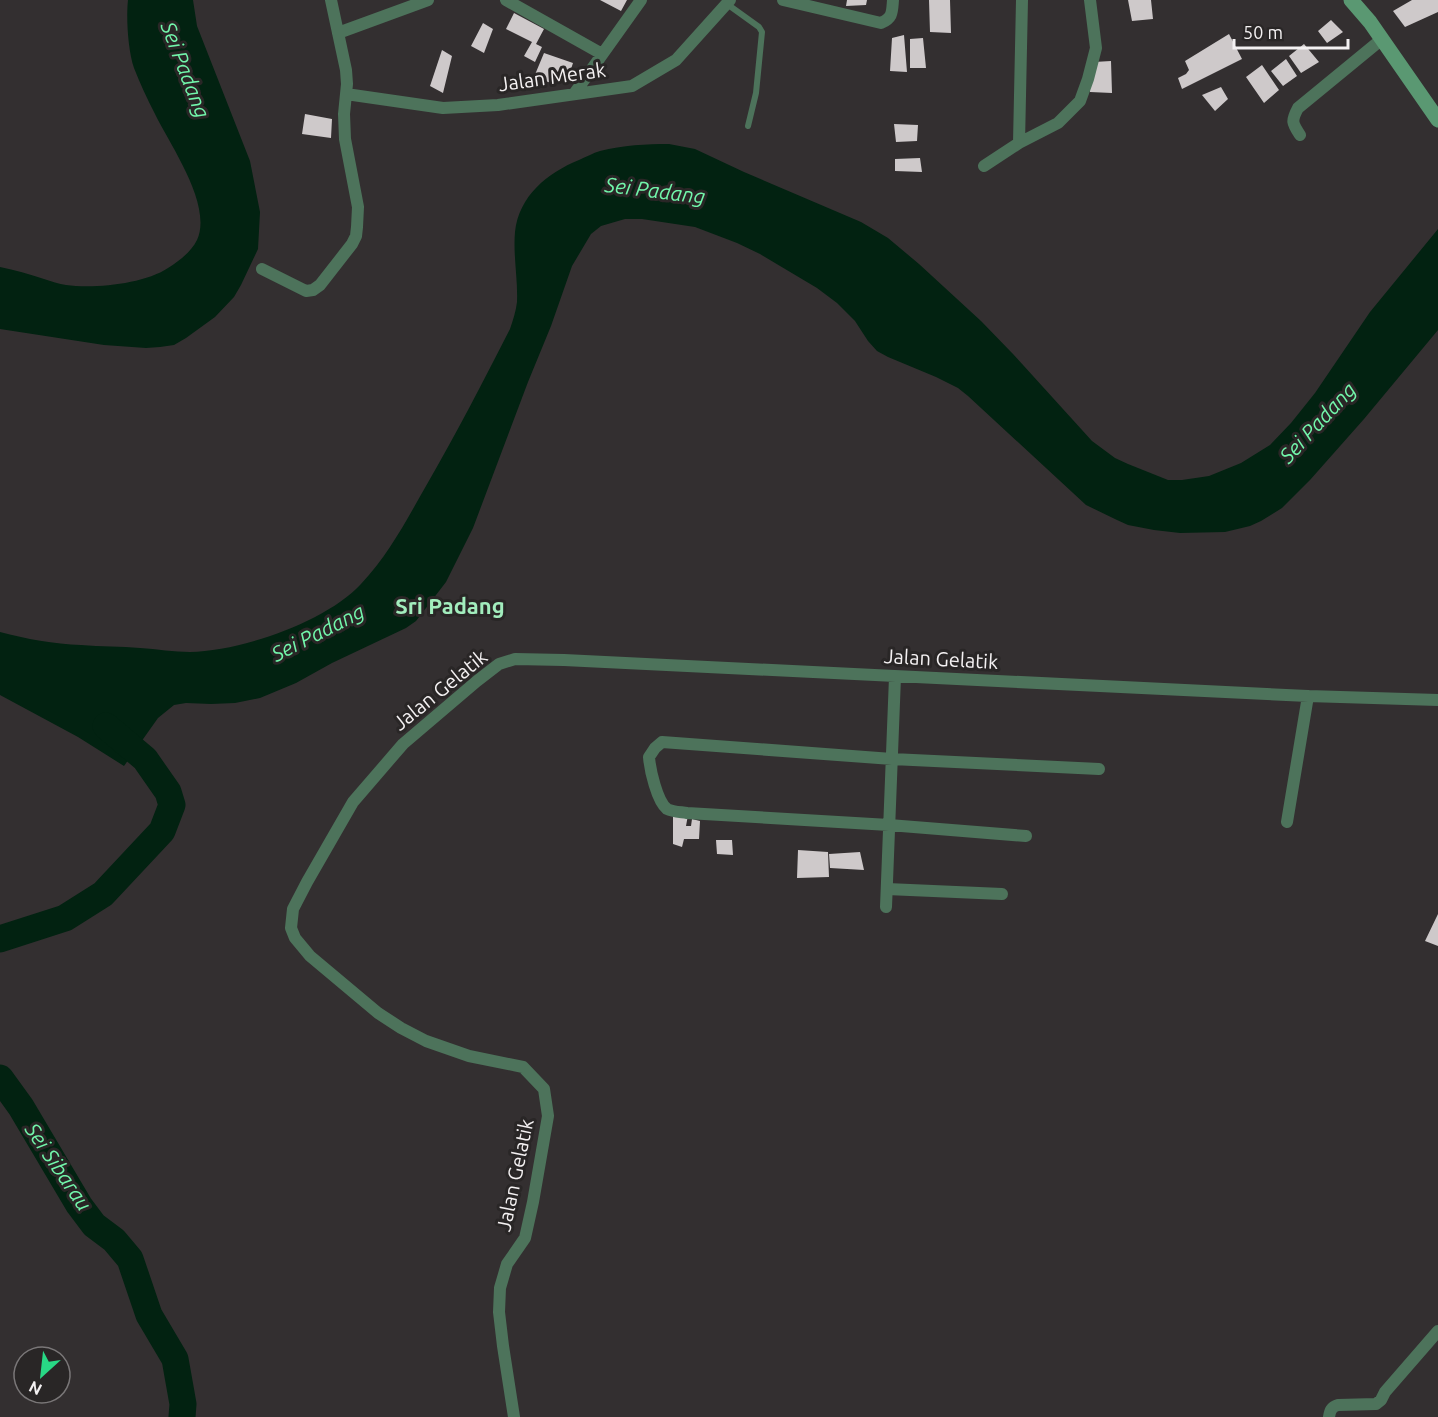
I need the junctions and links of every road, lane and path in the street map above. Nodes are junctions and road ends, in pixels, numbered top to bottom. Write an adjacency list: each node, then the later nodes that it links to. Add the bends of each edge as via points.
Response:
1 (331, 0): 11 (street)
2 (428, 0): 11 (street)
3 (506, 0): 13 (street)
4 (640, 0): 13 (street)
5 (783, 0): 6 (street, via 881,23 889,20)
6 (893, 0)
7 (1022, 0): 19 (street)
8 (1090, 0): 19 (street, via 1095,48 1080,101 1058,123)
9 (1351, 0): 12 (main road)
10 (729, 2): 15 (street, Jalan Merak, via 676,60 632,86); 17 (lane, via 762,32 756,93)
11 (339, 33): 14 (street)
12 (1382, 39): 16 (main road); 18 (street, via 1298,108 1293,124)
13 (602, 54): 15 (street)
14 (346, 93): 15 (street, Jalan Merak, via 443,108); 21 (street, via 345,139 358,207 356,236 313,290 306,291)
15 (574, 94)
16 (1438, 120)
17 (748, 126)
18 (1300, 135)
19 (1019, 143): 20 (street)
20 (984, 166)
21 (262, 268)
22 (895, 676): 23 (street, Jalan Gelatik); 25 (street); 34 (street, Jalan Gelatik, via 564,660 515,659 499,664 403,744 353,802 293,909 291,928 295,938 310,956 378,1013 426,1041 469,1056 523,1067 544,1089 548,1116 533,1202 525,1238 507,1264 500,1288 499,1312)
23 (1308, 696): 24 (street, Jalan Gelatik); 27 (street)
24 (1438, 700)
25 (892, 759): 26 (street); 28 (street); 28 (street, via 662,742 649,757 658,793 671,811)
26 (1099, 770)
27 (1287, 822)
28 (889, 825): 29 (street); 30 (street)
29 (1026, 836)
30 (887, 889): 31 (street); 32 (street)
31 (1002, 894)
32 (886, 907)
33 (1438, 1331): 35 (street, via 1376,1404 1338,1405)
34 (514, 1417)
35 (1329, 1417)

